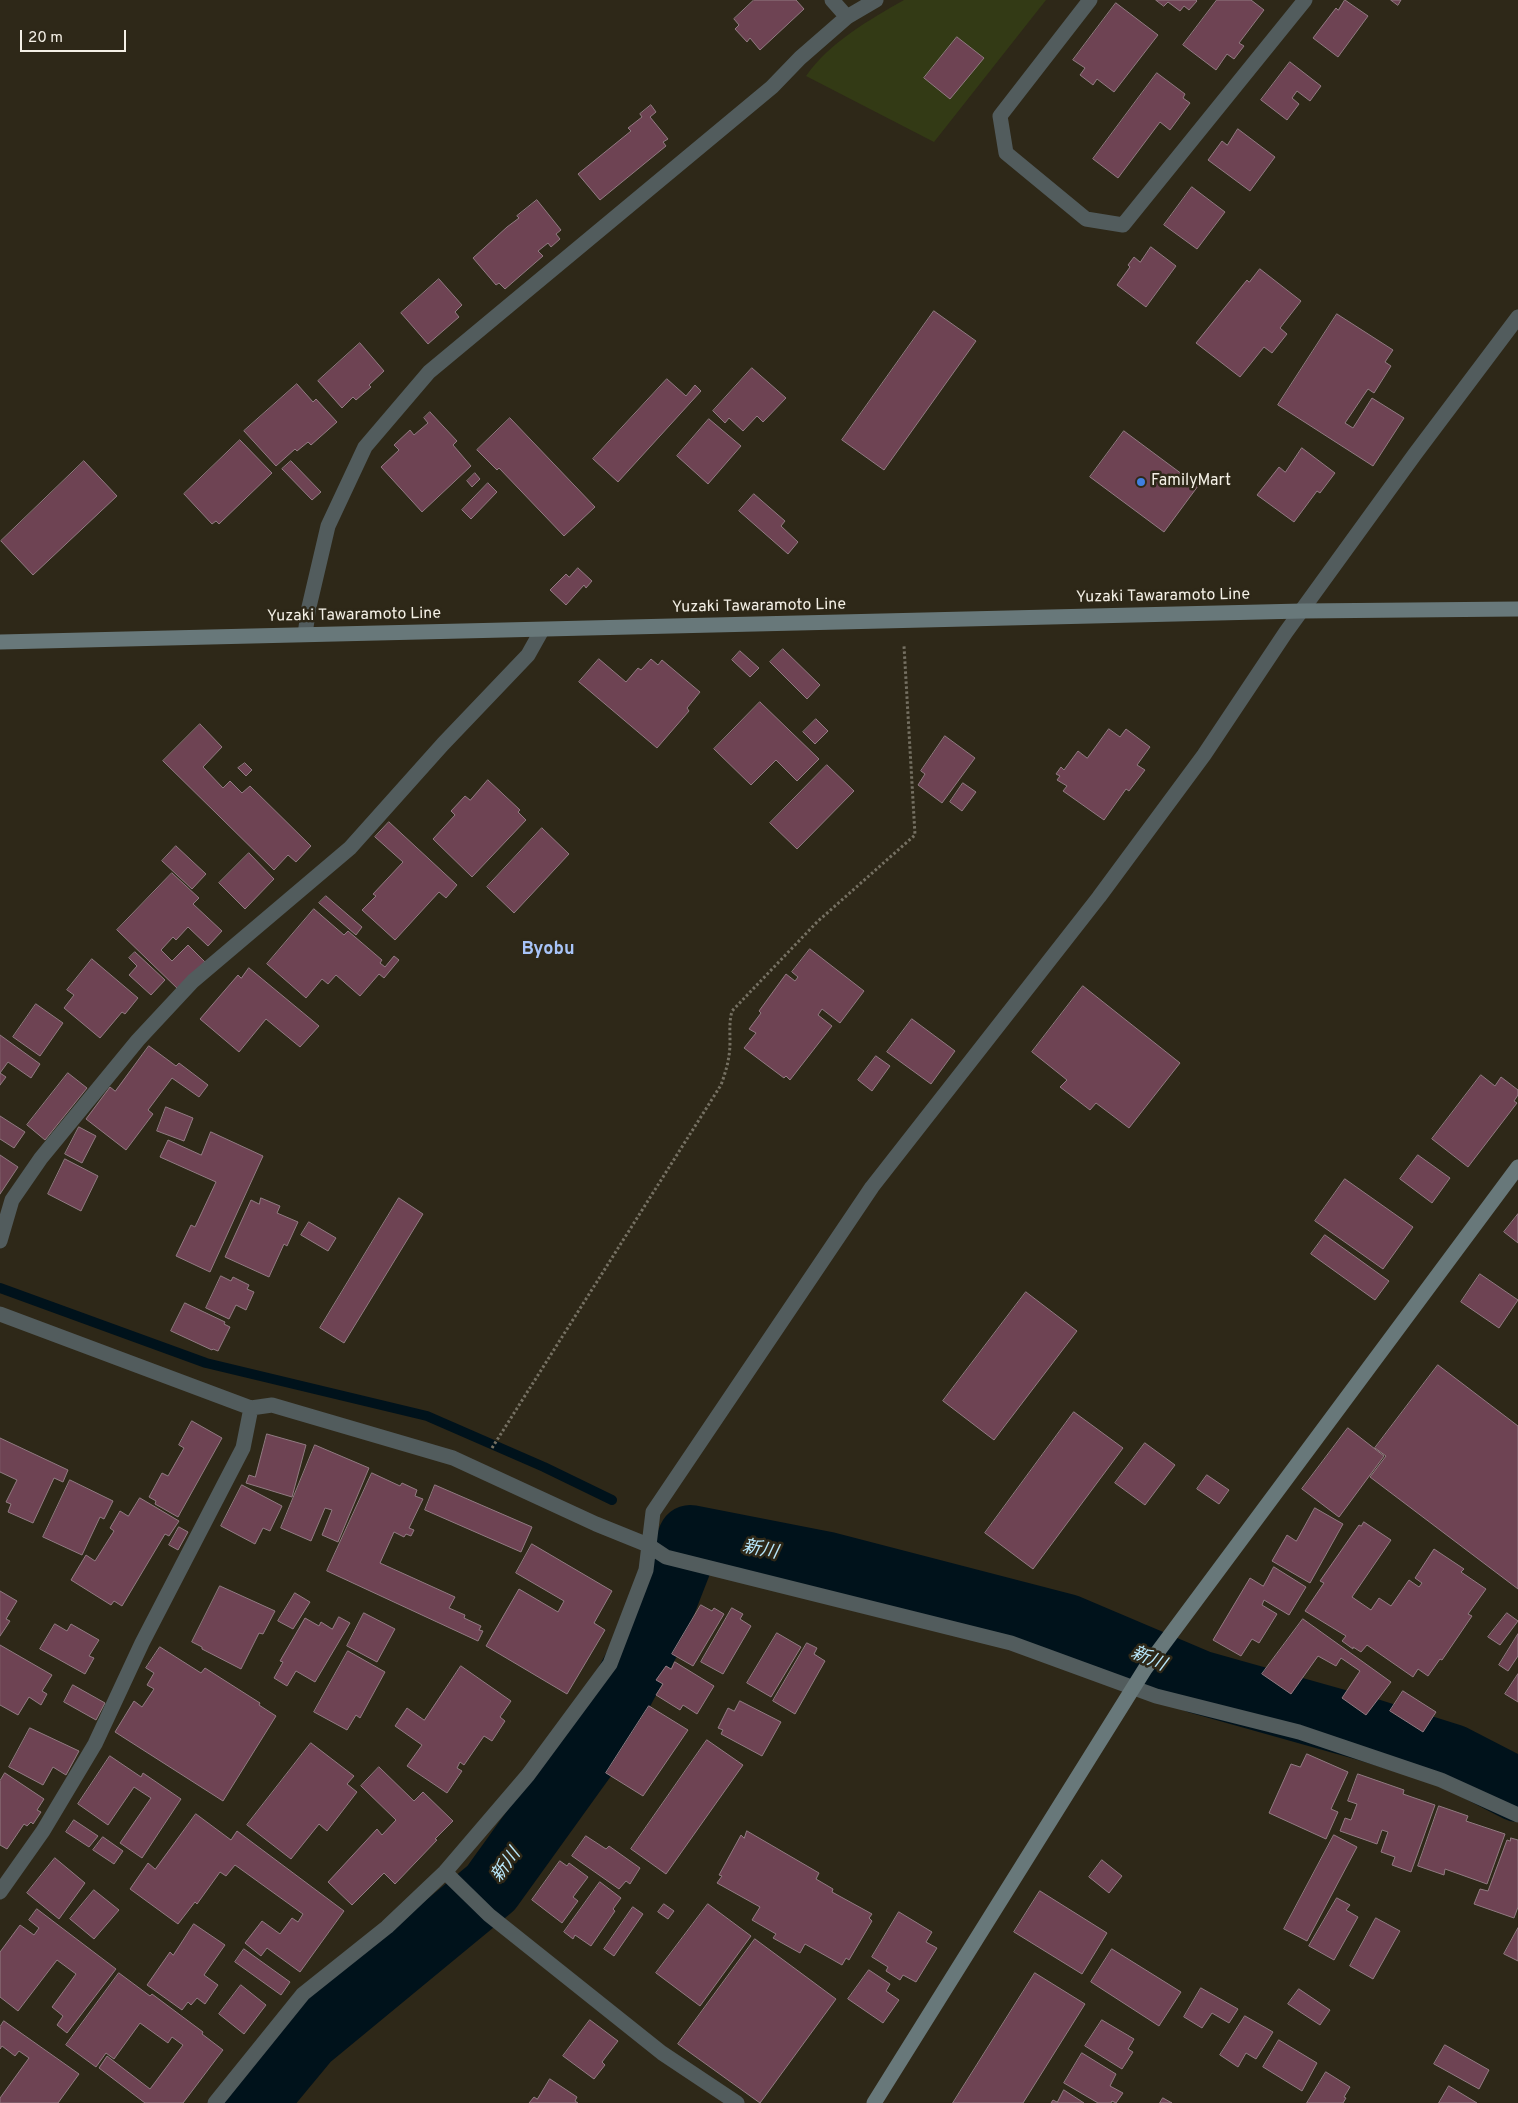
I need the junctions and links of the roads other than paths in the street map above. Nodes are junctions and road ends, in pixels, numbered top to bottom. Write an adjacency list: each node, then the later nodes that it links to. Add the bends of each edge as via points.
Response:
1 (832, 0): 5 (street)
2 (876, 0): 5 (street)
3 (1090, 0): 4 (street, via 1000,116 1006,153 1086,220 1123,225)
4 (1305, 0)
5 (846, 17): 10 (street, via 772,87 429,372 365,447 328,526 308,607)
6 (1518, 316): 8 (street)
7 (1518, 609): 8 (main road, Yuzaki Tawaramoto Line)
8 (1302, 611): 9 (main road, Yuzaki Tawaramoto Line); 16 (street, via 1204,755 1099,897 872,1187 653,1512)
9 (542, 630): 10 (main road, Yuzaki Tawaramoto Line); 13 (street, via 528,655 350,848 193,981 138,1040 41,1158 12,1200)
10 (305, 634): 11 (main road, Yuzaki Tawaramoto Line)
11 (0, 642)
12 (1518, 1167): 17 (main road)
13 (0, 1241)
14 (0, 1314): 15 (street)
15 (251, 1408): 16 (street, via 272,1405 453,1458); 20 (street, via 243,1448 142,1643 95,1744 43,1831)
16 (648, 1545): 17 (street, via 666,1557 1011,1643); 19 (street, via 646,1570 610,1664 528,1775)
17 (1133, 1687): 18 (street, via 1156,1696 1299,1732 1441,1780); 23 (main road)
18 (1518, 1815)
19 (445, 1872): 21 (street, via 387,1927 303,1994); 22 (street, via 496,1922 662,2053)
20 (0, 1892)
21 (216, 2103)
22 (737, 2103)
23 (874, 2103)

